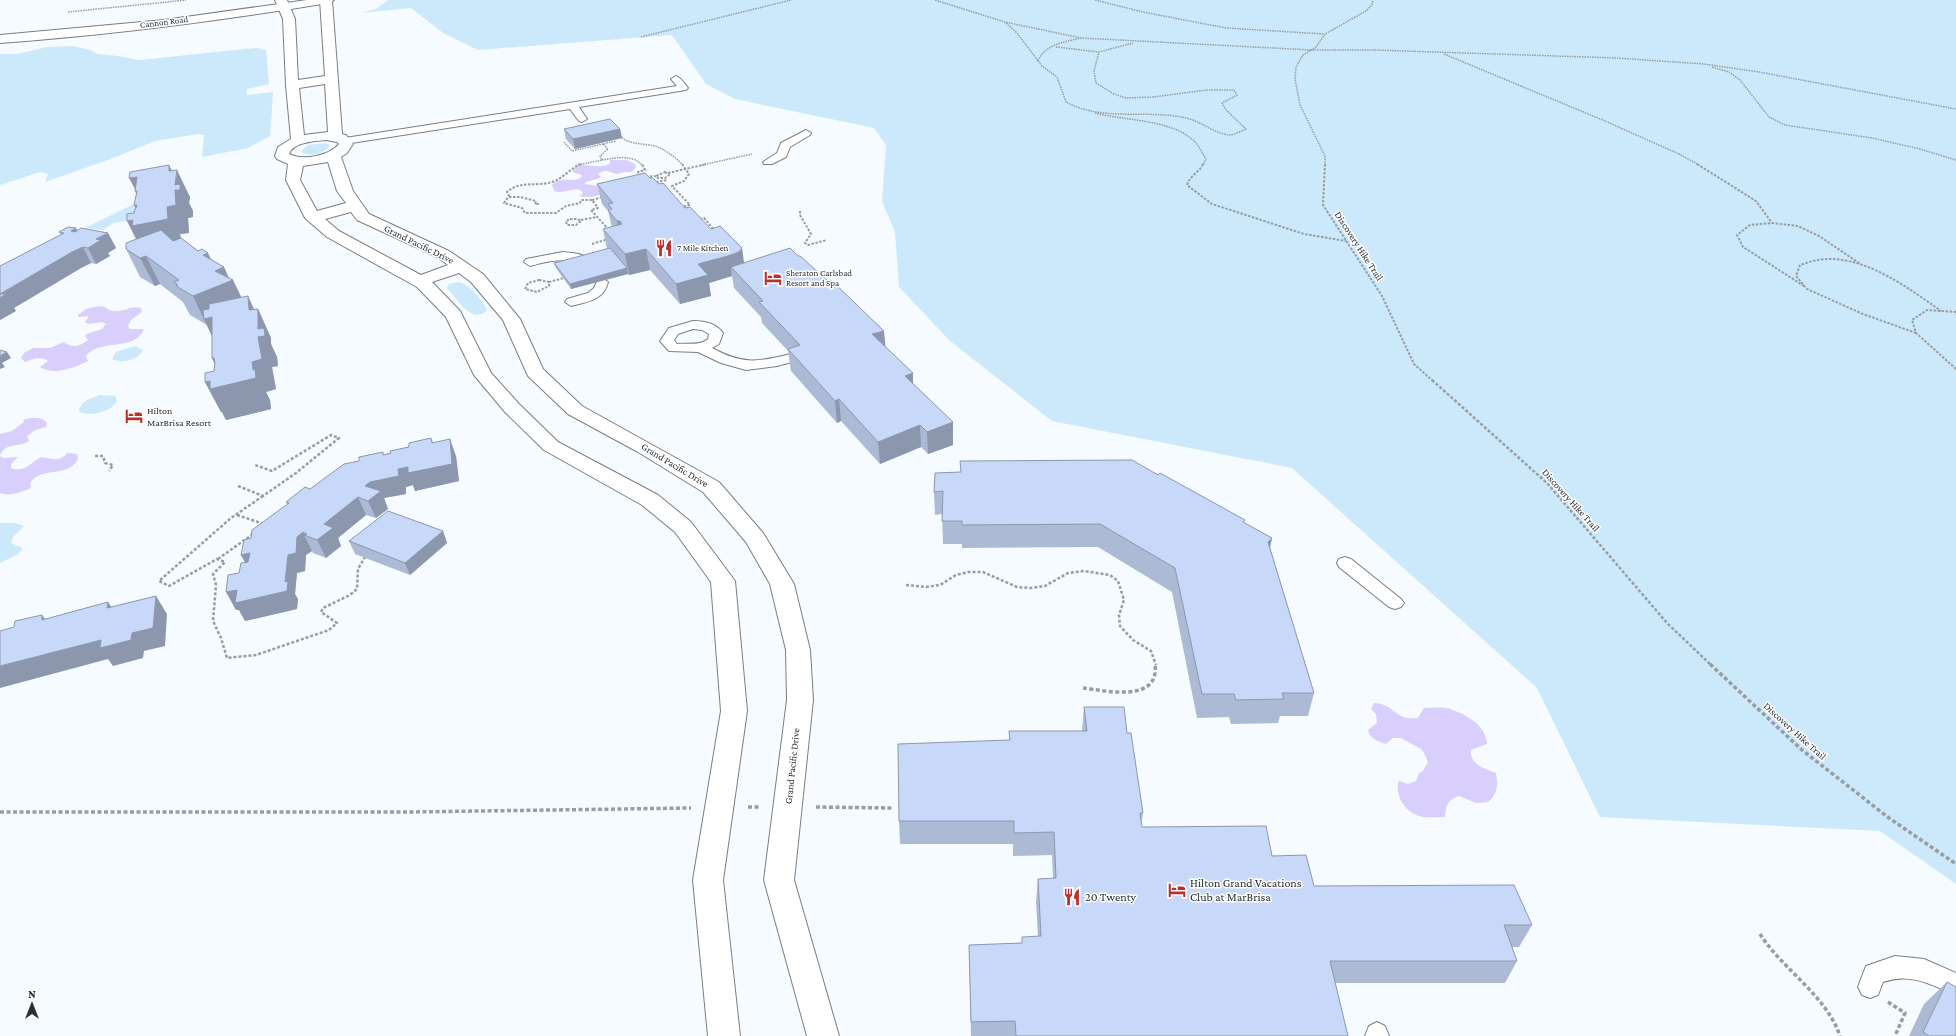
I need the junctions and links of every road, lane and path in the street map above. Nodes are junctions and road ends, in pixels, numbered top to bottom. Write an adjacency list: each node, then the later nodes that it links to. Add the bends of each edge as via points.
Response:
1 (189, 0): 9 (path)
2 (265, 0): 11 (street, Cannon Road, via 115,20)
3 (327, 0): 8 (street, Cannon Road); 23 (street)
4 (791, 0): 13 (path)
5 (935, 0): 10 (path)
6 (1096, 0): 12 (path, via 1226,28)
7 (1373, 0): 12 (path, via 1366,11)
8 (282, 3): 15 (street, Cannon Road, via 98,30); 25 (street, via 289,19)
9 (67, 12)
10 (1005, 22): 14 (path); 21 (path, via 1017,33)
11 (0, 30)
12 (1325, 34): 18 (path, Discovery Hike Trail)
13 (641, 37)
14 (1081, 38): 16 (path); 17 (path)
15 (0, 39)
16 (1137, 42): 18 (path); 19 (path)
17 (1054, 46): 19 (path); 21 (path, via 1039,54)
18 (1311, 50): 20 (path); 67 (path, Discovery Hike Trail, via 1303,56 1296,67 1295,79 1300,105 1325,156 1323,205)
19 (1099, 52): 28 (path, via 1094,70 1096,83 1106,90 1125,98 1213,88 1234,90 1237,95 1222,103 1246,129 1230,135 1187,118 1140,113)
20 (1440, 53): 22 (path, via 1616,58); 62 (path, via 1679,154 1756,201)
21 (1038, 61): 28 (path, via 1057,77 1066,102)
22 (1704, 64): 27 (path); 40 (path, via 1728,72 1740,80 1769,117 1785,125 1872,138)
23 (330, 79): 25 (street); 32 (street)
24 (676, 79): 26 (lane, via 683,88)
25 (292, 85): 36 (street)
26 (573, 105): 29 (lane); 32 (lane)
27 (1956, 109)
28 (1092, 112): 67 (path, via 1123,120 1166,125 1195,141 1206,159 1201,169 1189,178 1187,185 1212,204 1304,234)
29 (582, 119)
30 (806, 133): 41 (lane, via 785,145 782,155)
31 (618, 134): 42 (path, via 626,142 664,149)
32 (340, 139): 36 (street, via 317,137); 38 (street, via 346,144)
33 (616, 141): 35 (path)
34 (564, 142): 35 (path, via 572,151)
35 (604, 144): 39 (path, via 608,149 600,156)
36 (297, 151): 38 (street, via 315,160); 58 (street, via 293,180)
37 (758, 152): 42 (path)
38 (333, 155): 55 (street, Grand Pacific Drive, via 345,191)
39 (602, 160): 45 (path, via 620,157 639,161 645,170 638,172); 52 (path, via 573,167 550,184 531,184 513,188 507,192)
40 (1956, 160)
41 (768, 162)
42 (687, 169): 43 (path); 49 (path, via 688,178)
43 (668, 173): 44 (path); 46 (path)
44 (656, 176): 45 (path); 46 (path)
45 (641, 177): 48 (path)
46 (665, 178): 47 (path)
47 (667, 180): 49 (path); 50 (path, via 653,183)
48 (639, 181)
49 (673, 186): 57 (path, via 690,205 685,206 686,211)
50 (656, 187)
51 (608, 196): 53 (path)
52 (509, 197): 53 (path, via 504,203 522,208 523,212 529,214 556,213 581,200); 54 (path, via 525,197)
53 (592, 200): 59 (path, via 598,208 591,210)
54 (539, 204)
55 (354, 206): 58 (street); 71 (street, Grand Pacific Drive, via 363,218 443,254)
56 (800, 211): 66 (path, via 800,216 811,234 805,243 808,245)
57 (683, 212)
58 (314, 217): 74 (street, via 333,234)
59 (597, 217): 60 (path); 63 (path)
60 (581, 220): 60 (path, via 576,225 566,224 573,219)
61 (695, 220): 64 (path, via 704,218 715,230)
62 (1772, 223): 72 (path, via 1798,226 1819,236); 77 (path, via 1750,226 1737,235 1743,247)
63 (611, 233)
64 (710, 233)
65 (609, 239): 68 (path)
66 (827, 240)
67 (1346, 241): 101 (path, Discovery Hike Trail, via 1382,296 1414,364 1547,483 1668,623 1802,750 1889,818)
68 (590, 244)
69 (583, 260): 70 (lane, via 571,255)
70 (530, 262)
71 (462, 266): 74 (street); 106 (street, Grand Pacific Drive, via 478,278 510,319 535,372 575,410 711,487 755,538 782,584 798,650 800,700 780,880)
72 (1864, 266): 77 (path, via 1837,260 1811,260 1800,265 1796,276); 79 (path, via 1881,273)
73 (564, 278): 75 (path)
74 (420, 281): 99 (street, via 454,315 483,375 512,408 551,446 650,500 683,527 723,581 734,711)
75 (549, 282): 75 (path, via 535,280 524,287 529,292 537,292 548,288)
76 (602, 282): 78 (lane, via 600,290 592,296)
77 (1808, 289): 81 (path, via 1863,314)
78 (571, 302)
79 (1941, 311): 80 (path); 81 (path, via 1928,310 1912,320)
80 (1956, 312)
81 (1916, 333): 84 (path)
82 (703, 349): 83 (lane, via 737,365 772,364)
83 (791, 358)
84 (1956, 369)
85 (95, 456): 87 (path, via 103,456 105,463 112,465)
86 (255, 465): 89 (path, via 272,471 331,435 339,438)
87 (109, 471)
88 (238, 486): 89 (path)
89 (263, 496): 90 (path)
90 (236, 515): 91 (path, via 266,524); 94 (path, via 159,581 169,586)
91 (260, 529)
92 (254, 533): 94 (path)
93 (365, 557): 94 (path, via 358,569 357,589 323,608 321,612 337,623 329,630 256,655 227,658 212,619 216,588 213,574 225,562)
94 (217, 559)
95 (1345, 563): 97 (lane)
96 (906, 585): 98 (path, via 940,585 956,575 969,572 984,572 1017,588 1045,586 1068,573 1084,571 1110,575 1118,581 1124,600 1119,608 1118,621 1124,633 1151,651 1156,665 1156,677 1149,686 1137,692)
97 (1395, 603)
98 (1083, 688)
99 (720, 808): 100 (path, via 418,812); 105 (street, via 708,880)
100 (0, 812)
101 (1956, 864)
102 (1760, 934): 107 (path, via 1781,964 1829,1012)
103 (1956, 984): 104 (lane, via 1924,970 1895,967 1874,974)
104 (1870, 987)
105 (724, 1036)
106 (823, 1036)
107 (1840, 1036)

